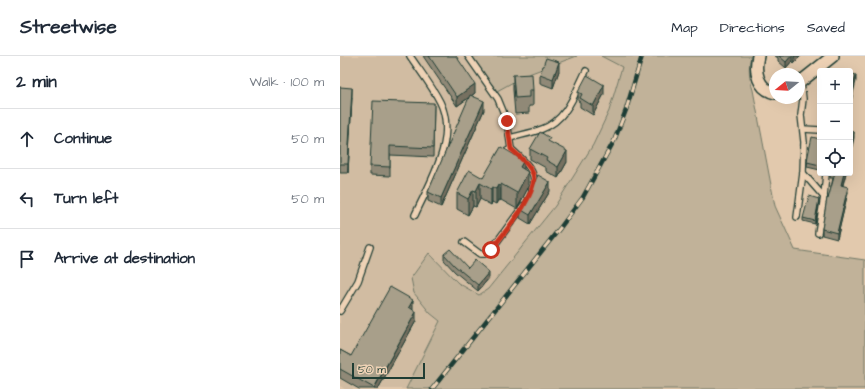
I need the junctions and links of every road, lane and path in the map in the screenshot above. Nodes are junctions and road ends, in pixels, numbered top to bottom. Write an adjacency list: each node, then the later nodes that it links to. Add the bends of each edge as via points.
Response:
1 (410, 56): 17 (lane, via 440,102 446,126 439,162)
2 (468, 56): 11 (lane, via 498,99 507,121)
3 (758, 56): 7 (street, via 756,68 760,82 764,89)
4 (833, 56): 6 (street)
5 (586, 71): 11 (lane, via 566,111 557,120 544,129)
6 (805, 78)
7 (769, 91)
8 (802, 104): 9 (lane)
9 (803, 129): 10 (lane); 14 (lane)
10 (817, 130)
11 (510, 138): 12 (lane)
12 (511, 149): 13 (lane); 20 (lane, via 531,170 534,185 521,210 491,250 480,254)
13 (496, 158)
14 (803, 173): 16 (lane); 18 (lane)
15 (826, 176): 16 (lane)
16 (824, 197): 19 (lane)
17 (415, 215)
18 (798, 217)
19 (818, 233)
20 (464, 242)
21 (370, 247): 22 (lane, via 358,281)
22 (340, 311)

